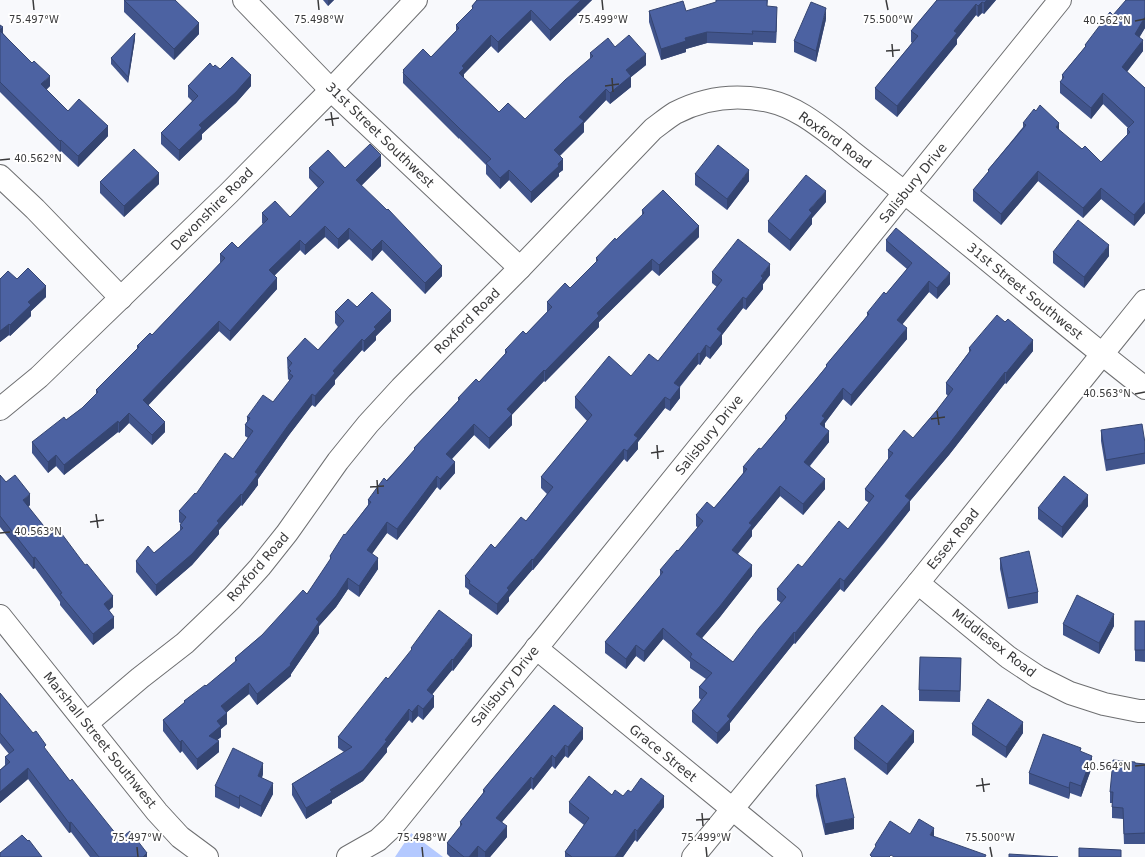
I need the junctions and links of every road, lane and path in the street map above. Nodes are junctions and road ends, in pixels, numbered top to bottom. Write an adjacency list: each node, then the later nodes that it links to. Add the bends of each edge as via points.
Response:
1 (244, 0): 4 (street, 31st Street Southwest)
2 (416, 0): 4 (street, Devonshire Road)
3 (1060, 0): 6 (street, Salisbury Drive)
4 (332, 90): 7 (street, 31st Street Southwest); 8 (street, Devonshire Road)
5 (0, 176): 8 (street)
6 (905, 193): 7 (street, Roxford Road, via 815,122 791,109 770,101 720,98 699,103 675,114 653,129); 10 (street, 31st Street Southwest); 15 (street, Salisbury Drive)
7 (520, 268): 17 (street, Roxford Road, via 368,424 338,461 287,533 232,598 185,643)
8 (121, 298): 12 (street, Devonshire Road, via 39,377)
9 (1145, 301): 10 (street, Essex Road)
10 (1102, 354): 11 (street, 31st Street Southwest); 13 (street, Essex Road)
11 (1145, 388)
12 (0, 409)
13 (918, 583): 16 (street, Middlesex Road, via 1008,657 1038,677 1070,693 1104,704); 18 (street, Essex Road)
14 (0, 616): 17 (street, Marshall Street Southwest)
15 (536, 648): 18 (street, Grace Street); 20 (street, Salisbury Drive, via 392,827 378,840)
16 (1145, 711)
17 (86, 723): 19 (street, Marshall Street Southwest, via 157,812 180,837)
18 (732, 809): 21 (street, Essex Road); 22 (street, Grace Street)
19 (207, 857)
20 (348, 857)
21 (693, 857)
22 (791, 857)

